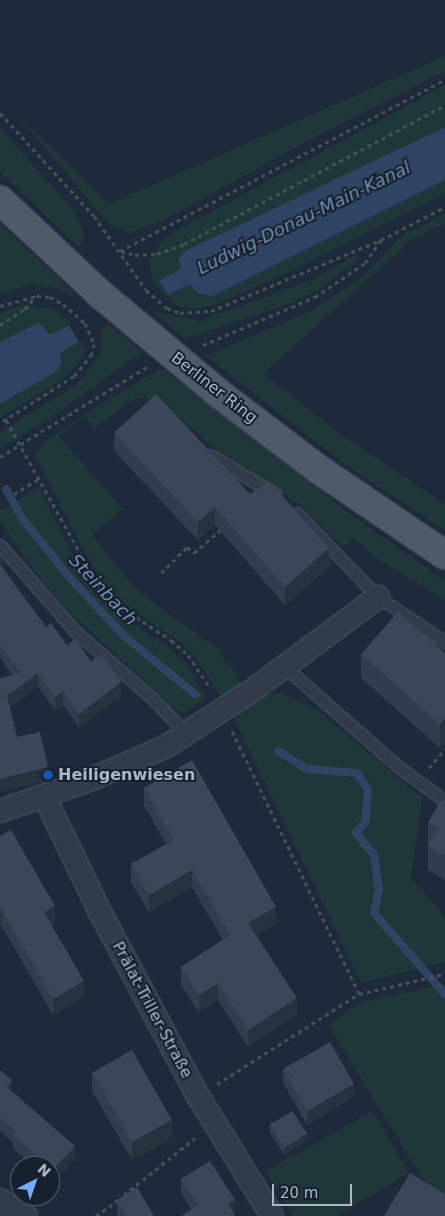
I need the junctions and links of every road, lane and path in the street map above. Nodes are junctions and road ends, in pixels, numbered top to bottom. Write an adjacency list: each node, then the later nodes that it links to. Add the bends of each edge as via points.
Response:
1 (445, 80): 7 (path)
2 (445, 105): 7 (path, via 184,244 157,254 135,255)
3 (0, 113): 7 (path, via 71,189)
4 (0, 200): 22 (main road, Berliner Ring, via 100,294 220,395 318,469)
5 (445, 207): 6 (path)
6 (381, 240): 7 (path, via 211,311 196,314 167,308 146,290); 11 (path, via 365,264 315,297)
7 (120, 251)
8 (36, 296): 9 (path); 10 (path, via 25,309); 13 (path, via 63,304 84,323 92,334 92,354 59,388)
9 (0, 306)
10 (0, 325)
11 (200, 346)
12 (148, 366): 15 (path)
13 (6, 420): 14 (path); 15 (path)
14 (0, 423)
15 (20, 446): 17 (path); 18 (path)
16 (201, 447): 24 (lane, via 231,470 274,493)
17 (0, 457)
18 (41, 478): 19 (path); 27 (path, via 98,585 116,604 172,640 188,655)
19 (14, 494)
20 (228, 524): 23 (path, via 194,554 187,546)
21 (0, 545): 28 (lane, via 76,632 134,681)
22 (445, 555)
23 (161, 573)
24 (378, 597): 25 (lane); 26 (street)
25 (445, 642)
26 (285, 667): 27 (street); 30 (lane, via 396,764)
27 (223, 711): 28 (street); 33 (path)
28 (187, 734): 29 (street, via 139,760)
29 (44, 796): 31 (street); 34 (street, Prälat-Triller-Straße, via 100,912)
30 (445, 801)
31 (0, 811)
32 (444, 974): 33 (path)
33 (359, 994): 34 (path)
34 (198, 1096): 35 (street, Prälat-Triller-Straße)
35 (214, 1123): 38 (path); 39 (street, Prälat-Triller-Straße)
36 (0, 1200): 37 (street)
37 (26, 1216)
38 (96, 1216)
39 (272, 1216)

